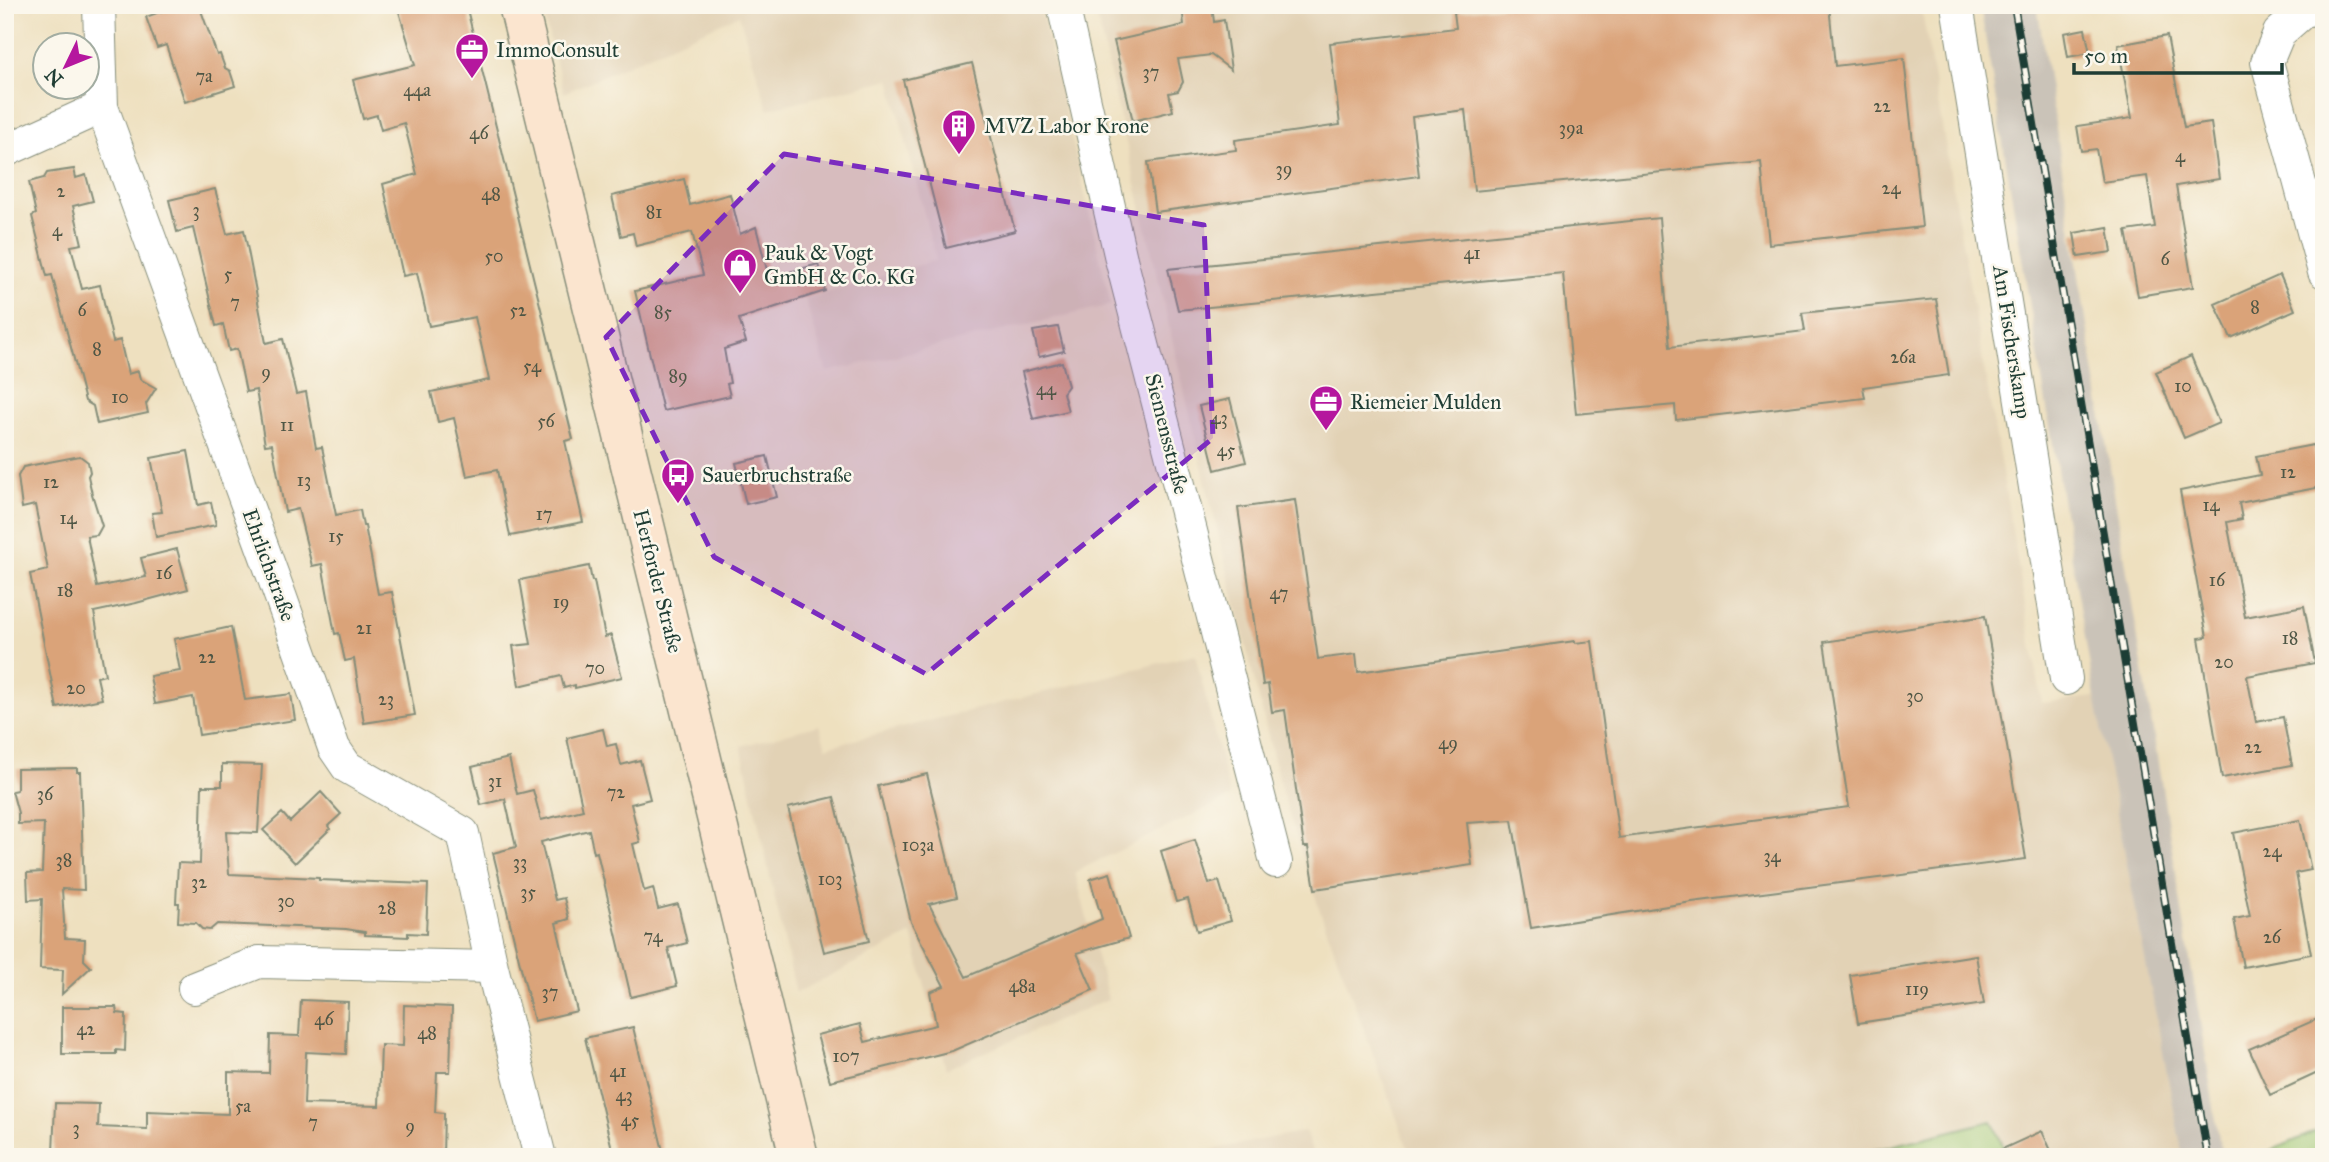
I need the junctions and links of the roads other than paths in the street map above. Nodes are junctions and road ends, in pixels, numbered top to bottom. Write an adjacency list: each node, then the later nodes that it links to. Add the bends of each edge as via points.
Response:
1 (99, 5): 6 (street, Ehrlichstraße)
2 (517, 5): 14 (main road, Herforder Straße)
3 (1063, 5): 10 (street, Siemensstraße, via 1121,259)
4 (1957, 5): 9 (street, Am Fischerskamp)
5 (2311, 5): 8 (street, via 2278,33 2267,62)
6 (102, 107): 7 (street); 11 (street, Ehrlichstraße, via 334,748 347,767 463,834)
7 (5, 151)
8 (2324, 272)
9 (2066, 679)
10 (1276, 862)
11 (492, 967): 12 (street, via 259,962); 13 (street, Ehrlichstraße)
12 (194, 988)
13 (540, 1157)
14 (799, 1157)

